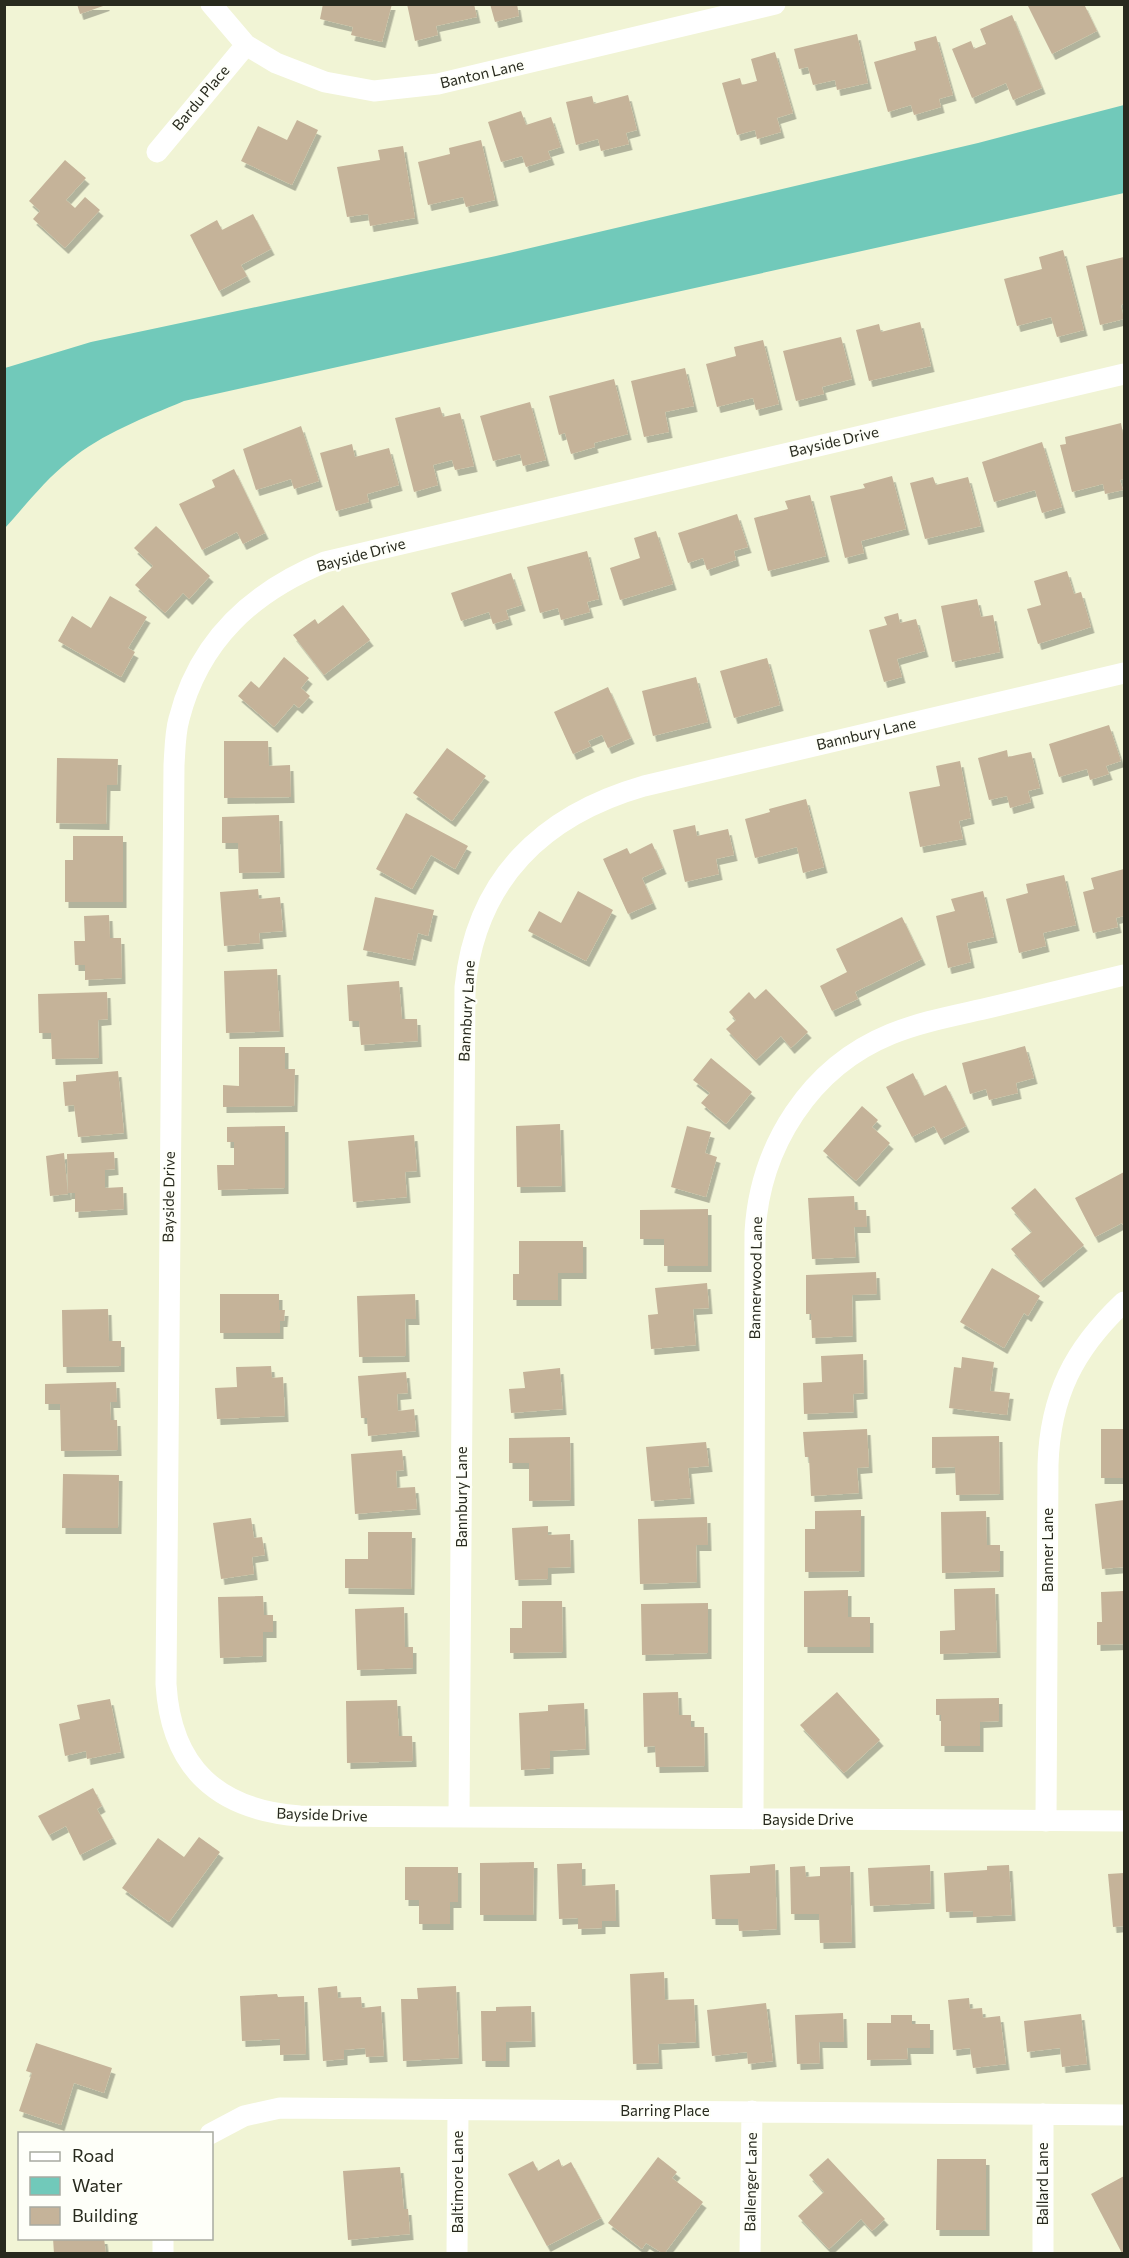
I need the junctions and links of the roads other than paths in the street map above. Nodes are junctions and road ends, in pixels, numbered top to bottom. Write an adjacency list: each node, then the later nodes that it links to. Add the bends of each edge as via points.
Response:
1 (211, 4): 3 (street, Banton Lane)
2 (775, 4): 3 (street, Banton Lane, via 404,89 374,91 325,82 301,75)
3 (246, 45): 4 (street, Bardu Place)
4 (157, 152)
5 (1125, 374): 9 (street, Bayside Drive, via 325,562 275,585 255,601 218,638 188,691 178,720 174,765 166,1684 173,1730 186,1759 205,1781 226,1797 256,1810 300,1816)
6 (1125, 673): 9 (street, Bannbury Lane, via 615,795 579,810 556,826 521,857 495,892 476,932 465,987)
7 (1125, 975): 10 (street, Bannerwood Lane, via 925,1023 873,1042 841,1062 817,1084 776,1145 762,1180 755,1232)
8 (1125, 1302): 11 (street, Banner Lane, via 1091,1339 1068,1373 1054,1408 1050,1434)
9 (459, 1816): 10 (street, Bayside Drive)
10 (753, 1819): 11 (street, Bayside Drive)
11 (1046, 1821): 12 (street, Bayside Drive)
12 (1125, 1821)
13 (458, 2110): 14 (street, Barring Place); 17 (street, Barring Place, via 280,2108 244,2116); 18 (street, Baltimore Lane)
14 (752, 2111): 15 (street, Barring Place); 19 (street, Ballenger Lane)
15 (1043, 2114): 16 (street, Barring Place); 20 (street, Ballard Lane)
16 (1125, 2115)
17 (212, 2132)
18 (457, 2253)
19 (750, 2253)
20 (1042, 2253)

